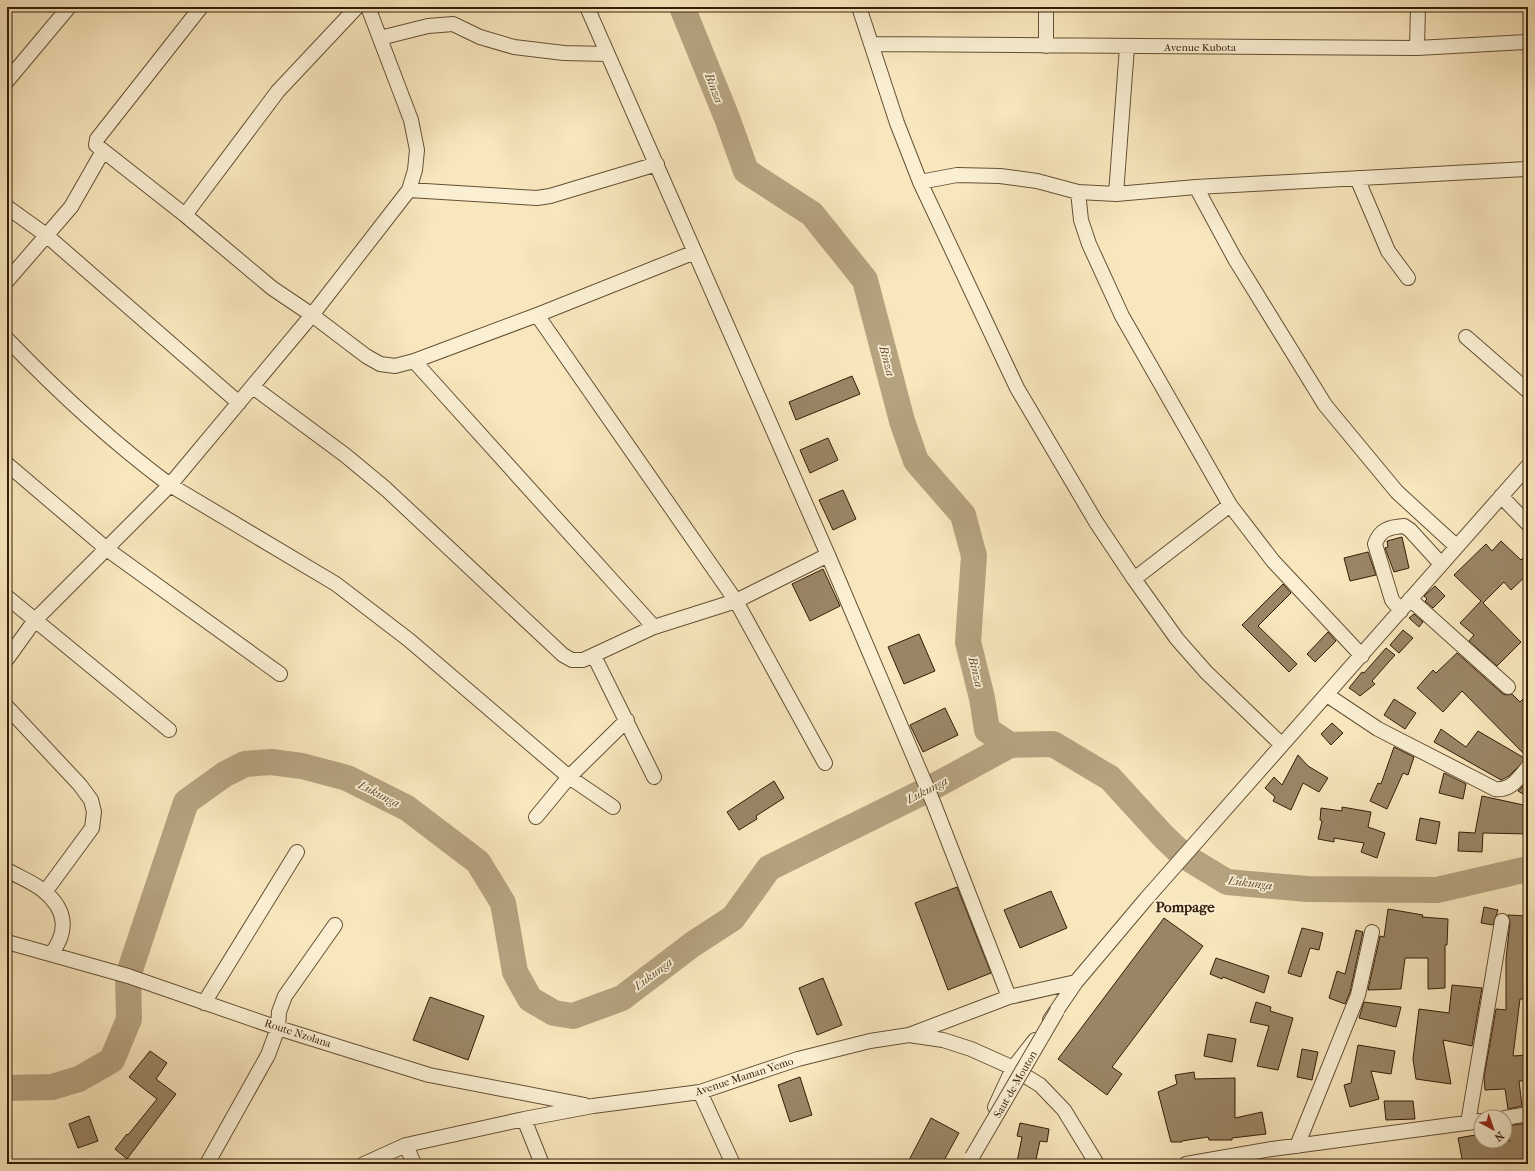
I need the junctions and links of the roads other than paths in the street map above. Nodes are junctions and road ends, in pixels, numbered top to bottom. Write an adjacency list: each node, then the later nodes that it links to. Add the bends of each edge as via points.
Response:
1 (69, 7): 16 (street)
2 (201, 7): 17 (street, via 97,139 96,145)
3 (357, 7): 27 (street, via 278,92)
4 (368, 7): 9 (street)
5 (587, 7): 15 (street)
6 (859, 7): 11 (street)
7 (1046, 7): 12 (street)
8 (1418, 7): 14 (street)
9 (380, 38): 15 (street, via 428,26 453,24 480,37 514,47 564,53); 23 (street, via 411,120 417,150)
10 (1528, 42): 14 (street, Avenue Kubota)
11 (872, 44): 12 (street, Avenue Kubota); 21 (street, via 897,123)
12 (1046, 46): 13 (street, Avenue Kubota)
13 (1127, 47): 14 (street, Avenue Kubota); 25 (street)
14 (1417, 48)
15 (606, 54): 18 (street)
16 (7, 79)
17 (103, 151): 27 (street); 28 (street, via 71,207)
18 (657, 164): 23 (street, via 538,198); 29 (street)
19 (1528, 169): 20 (street)
20 (1357, 178): 22 (street); 30 (street, via 1388,251)
21 (920, 182): 24 (street, via 957,175 1000,176 1037,181); 50 (street, via 1017,388 1096,522)
22 (1196, 187): 25 (street); 46 (street, via 1235,259 1325,405 1397,492)
23 (409, 190): 32 (street)
24 (1078, 192): 25 (street); 44 (street, via 1081,220 1089,244 1122,316)
25 (1116, 194)
26 (7, 207): 28 (street)
27 (185, 215): 32 (street, via 272,288)
28 (46, 236): 31 (street); 39 (street)
29 (695, 252): 33 (street); 48 (street)
30 (1408, 278)
31 (7, 281)
32 (312, 315): 36 (street, via 380,364 395,366); 37 (street)
33 (537, 315): 36 (street); 53 (street)
34 (7, 338): 42 (street, via 43,377)
35 (1466, 338): 38 (street)
36 (414, 361): 56 (street)
37 (253, 387): 39 (street); 57 (street, via 345,455 386,489 563,655 572,660)
38 (1528, 391)
39 (239, 403): 42 (street)
40 (7, 464): 47 (street)
41 (1528, 466): 43 (street)
42 (170, 485): 47 (street); 69 (street, via 336,584 409,640)
43 (1501, 496): 45 (street); 46 (street)
44 (1230, 505): 50 (street); 58 (street, via 1273,561)
45 (1528, 524)
46 (1456, 546): 49 (street)
47 (108, 550): 55 (street); 60 (street)
48 (828, 555): 53 (street); 82 (street, via 933,802)
49 (1441, 564): 52 (street); 54 (street, via 1404,526 1384,529 1380,533 1375,544 1392,600)
50 (1134, 579): 66 (street, via 1177,639 1206,672)
51 (7, 597): 55 (street)
52 (1410, 599): 54 (street); 61 (street)
53 (736, 601): 56 (street); 67 (street)
54 (1400, 611): 58 (street)
55 (35, 620): 59 (street); 65 (street)
56 (654, 628): 57 (street)
57 (594, 656): 64 (street)
58 (1362, 656): 62 (street)
59 (7, 659)
60 (280, 674)
61 (1508, 687)
62 (1327, 695): 66 (street); 68 (street, via 1378,729 1495,789 1508,788)
63 (7, 707): 75 (street, via 80,785 91,800 94,812 92,828)
64 (627, 720): 69 (street); 70 (street)
65 (169, 730)
66 (1282, 745): 81 (street)
67 (825, 763)
68 (1528, 767)
69 (568, 776): 71 (street); 72 (street)
70 (654, 777)
71 (613, 807)
72 (536, 817)
73 (297, 852): 83 (street)
74 (7, 870): 75 (street)
75 (45, 892): 80 (street, via 59,910 64,924 58,944)
76 (1502, 921): 91 (street)
77 (335, 925): 85 (street, via 285,996 279,1012)
78 (1372, 932): 97 (street, via 1358,995)
79 (7, 942): 80 (street, Route Nzolana)
80 (51, 954): 83 (street, Route Nzolana)
81 (1076, 982): 82 (street); 84 (street)
82 (1009, 996): 86 (street)
83 (204, 1003): 85 (street, Route Nzolana)
84 (1057, 1011): 87 (street); 88 (street); 98 (street, Saut-de-Mouton, bridge)
85 (278, 1028): 90 (street, Route Nzolana, via 429,1075); 99 (street, via 268,1055)
86 (909, 1035): 87 (street, Avenue Maman Yemo, via 943,1040 971,1049); 89 (street, Avenue Maman Yemo, via 870,1041 798,1059)
87 (1013, 1068): 88 (street, Avenue Maman Yemo); 98 (street)
88 (1027, 1076): 98 (street); 104 (street, Avenue Maman Yemo, via 1050,1093 1064,1110)
89 (700, 1092): 90 (street, Avenue Maman Yemo); 103 (street)
90 (593, 1106): 94 (street, Avenue Maman Yemo)
91 (1476, 1109)
92 (1528, 1114): 93 (street)
93 (1513, 1117)
94 (524, 1119): 96 (street, Avenue Maman Yemo); 102 (street)
95 (1473, 1122): 97 (street)
96 (406, 1145): 100 (street, Avenue Maman Yemo); 101 (street)
97 (1297, 1146): 105 (street)
98 (970, 1160)
99 (207, 1164)
100 (364, 1164)
101 (414, 1164)
102 (542, 1164)
103 (733, 1164)
104 (1096, 1164)
105 (1186, 1164)

